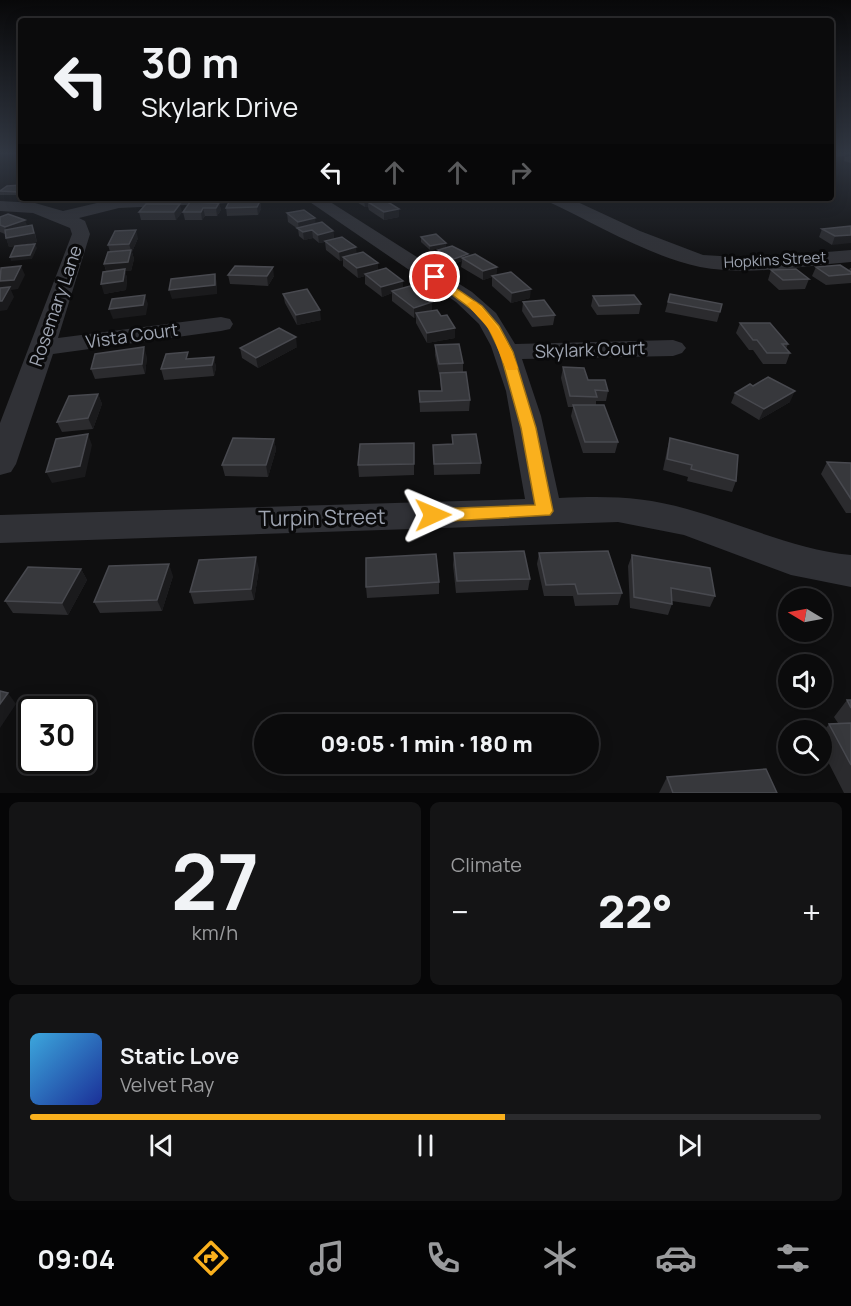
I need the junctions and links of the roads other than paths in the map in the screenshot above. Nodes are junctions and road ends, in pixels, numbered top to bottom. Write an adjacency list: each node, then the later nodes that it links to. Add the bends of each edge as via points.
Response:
1 (146, 201): 5 (street, via 119,202)
2 (317, 201): 10 (street, via 464,297 493,326)
3 (562, 201): 6 (street, Hopkins Street, via 703,261 734,264)
4 (0, 206): 5 (street, Rosemary Lane, via 35,208)
5 (62, 217): 8 (street, Rosemary Lane, via 78,225 80,241)
6 (851, 256)
7 (221, 324): 8 (street, Vista Court)
8 (42, 348): 11 (street, Rosemary Lane)
9 (673, 348): 10 (street, Skylark Court)
10 (507, 352): 12 (street, via 528,428)
11 (0, 464)
12 (544, 511): 13 (street, Turpin Street); 14 (street, Turpin Street, via 618,509 660,516 797,562)
13 (0, 529)
14 (851, 572)

